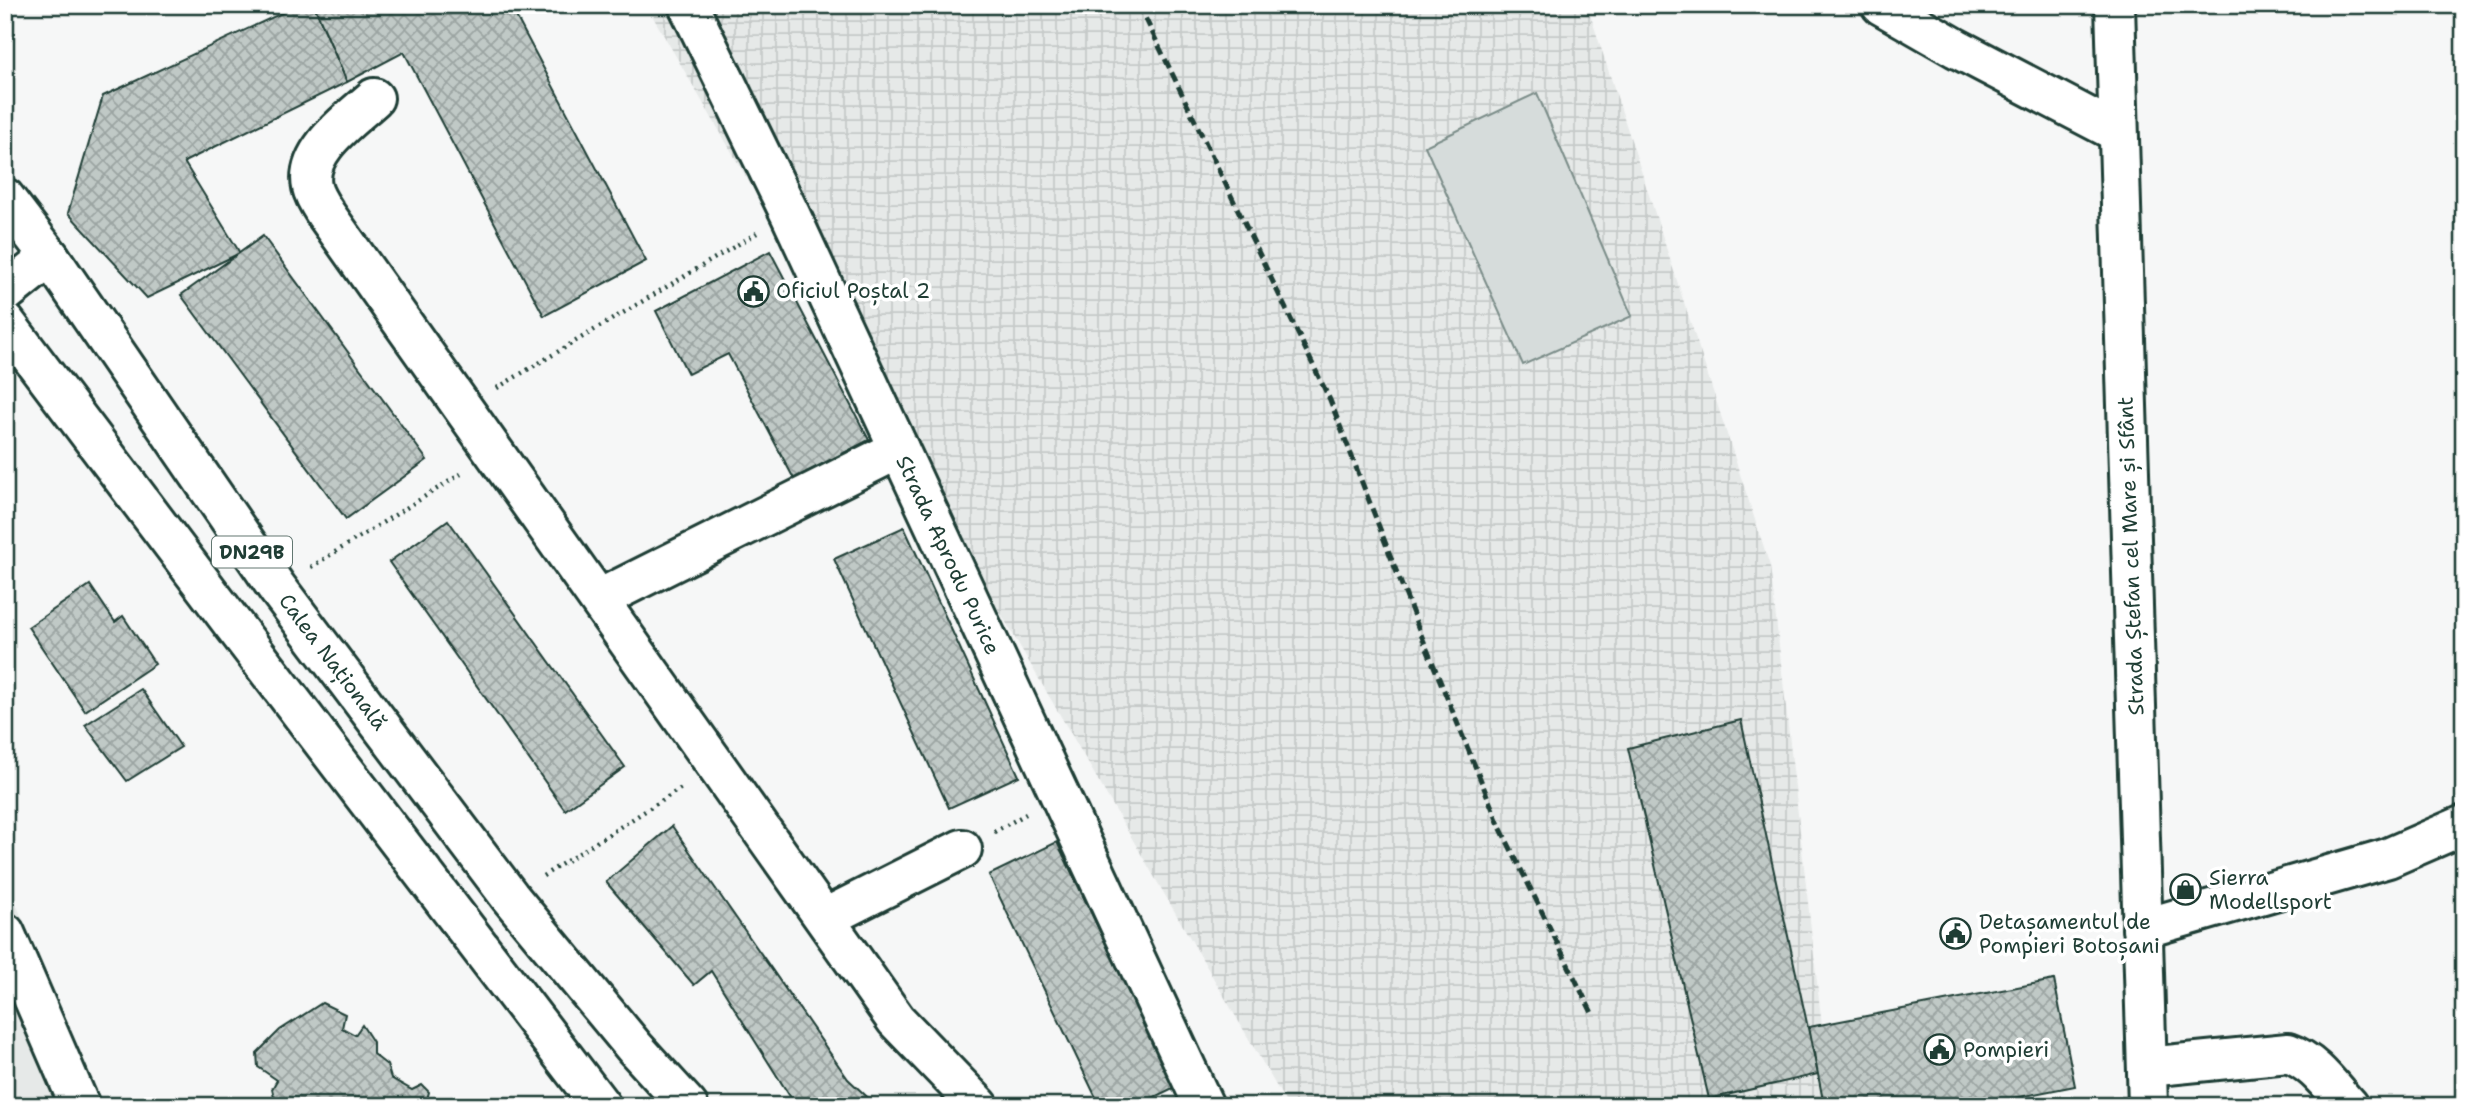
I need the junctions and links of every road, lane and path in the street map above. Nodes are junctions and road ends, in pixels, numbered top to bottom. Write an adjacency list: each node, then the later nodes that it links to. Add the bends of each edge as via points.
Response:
1 (688, 5): 7 (street, Strada Aprodu Purice)
2 (1881, 5): 5 (street)
3 (2115, 5): 5 (street, Strada Ștefan cel Mare și Sfânt)
4 (374, 98): 11 (street, via 317,152 312,188)
5 (2117, 132): 22 (street, Strada Ștefan cel Mare și Sfânt)
6 (5, 198): 8 (street, Calea Națională / DN29B)
7 (790, 214): 11 (path); 12 (street, Strada Aprodu Purice)
8 (50, 257): 9 (street); 14 (street, Calea Națională / DN29B)
9 (5, 293)
10 (5, 322): 26 (street, DN29B)
11 (463, 408): 13 (street)
12 (899, 449): 15 (street); 17 (street, Strada Aprodu Purice)
13 (495, 453): 14 (path); 15 (street)
14 (276, 588): 20 (street, Calea Națională / DN29B)
15 (599, 600): 16 (street)
16 (716, 766): 20 (path); 21 (street)
17 (1062, 796): 19 (path); 29 (street, Strada Aprodu Purice)
18 (2464, 825): 22 (street, via 2388,858)
19 (962, 849): 21 (street)
20 (510, 897): 27 (street, Calea Națională / DN29B)
21 (824, 918): 28 (street, via 896,1020)
22 (2142, 929): 24 (street, Strada Ștefan cel Mare și Sfânt)
23 (5, 933): 25 (street)
24 (2147, 1067): 30 (street, Strada Ștefan cel Mare și Sfânt); 31 (street, via 2288,1053 2302,1058)
25 (80, 1106)
26 (601, 1106)
27 (688, 1106)
28 (979, 1106)
29 (1204, 1106)
30 (2148, 1106)
31 (2348, 1106)

